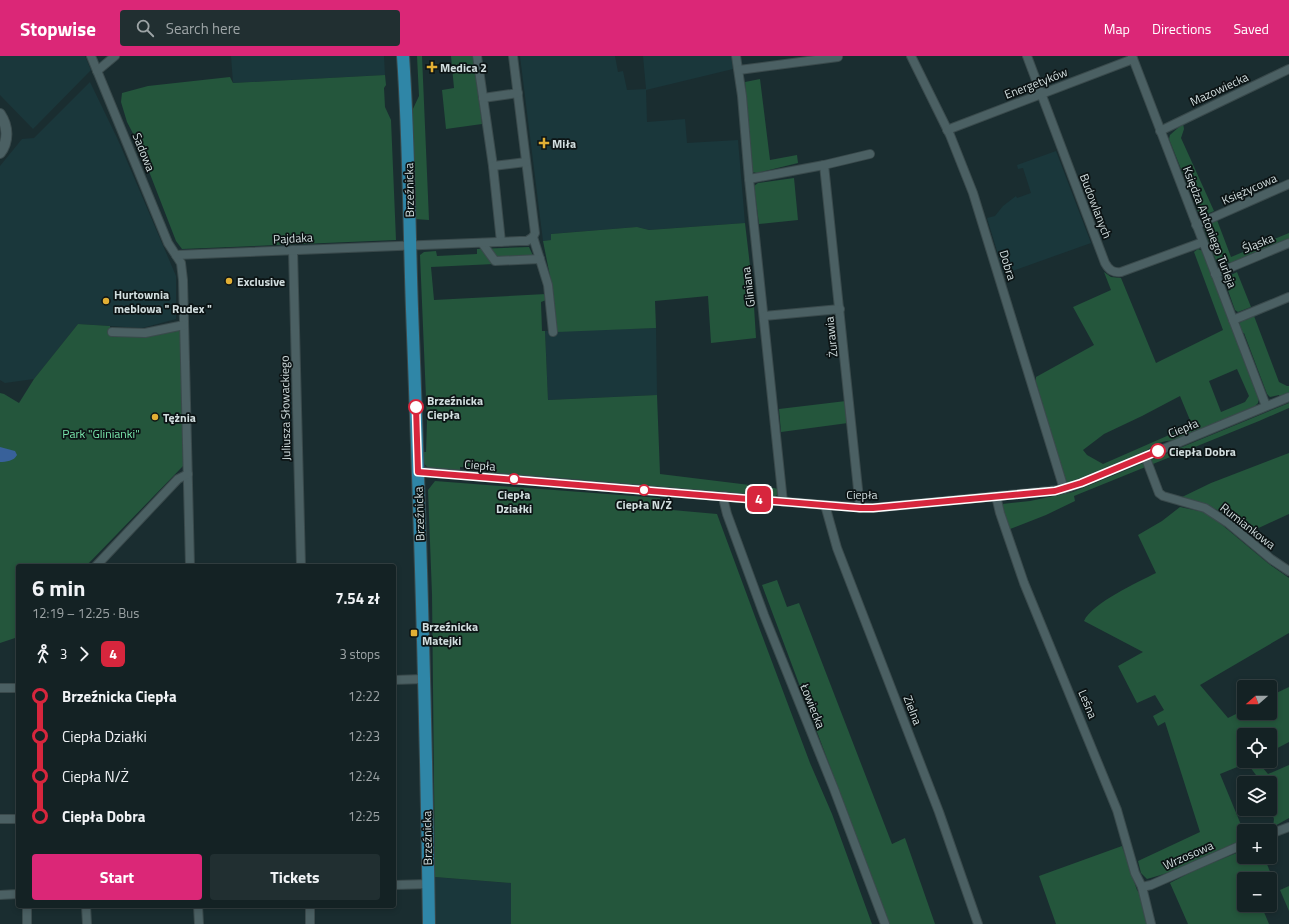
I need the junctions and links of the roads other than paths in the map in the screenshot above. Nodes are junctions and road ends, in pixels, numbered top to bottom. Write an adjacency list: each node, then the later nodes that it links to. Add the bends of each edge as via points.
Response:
1 (91, 56): 13 (street, Sadowa)
2 (115, 56): 13 (street)
3 (403, 56): 33 (main road, Brzeźnicka)
4 (477, 56): 16 (street)
5 (513, 56): 14 (street)
6 (736, 56): 12 (street, Gliniana)
7 (911, 56): 18 (street, Dobra)
8 (1027, 56): 15 (street, Budowlanych)
9 (838, 57): 12 (street)
10 (1133, 58): 15 (street, Energetyków); 19 (street, Księdza Antoniego Turleja)
11 (1289, 69): 19 (street, Mazowiecka)
12 (739, 70): 25 (street, Gliniana)
13 (98, 71): 35 (street, Sadowa, via 168,243)
14 (518, 93): 16 (street); 22 (street)
15 (1041, 94): 18 (street, Energetyków); 30 (street, Budowlanych, via 1105,263 1111,271 1121,272)
16 (483, 98): 24 (street)
17 (0, 114): 20 (street, via 6,135 5,145)
18 (947, 130): 50 (street, Dobra, via 982,221)
19 (1160, 131): 27 (street, Księdza Antoniego Turleja)
20 (0, 153)
21 (870, 154): 23 (street)
22 (526, 162): 24 (street); 28 (street, via 535,233)
23 (824, 165): 25 (street); 39 (street, Żurawia)
24 (493, 166): 29 (street)
25 (749, 179): 40 (street, Gliniana)
26 (1289, 184): 27 (street, Księżycowa)
27 (1196, 225): 30 (street, Księdza Antoniego Turleja)
28 (533, 237): 29 (street, via 527,241); 36 (street)
29 (501, 242): 31 (street)
30 (1203, 242): 37 (street, Księdza Antoniego Turleja)
31 (482, 243): 33 (street); 36 (street, via 495,261)
32 (1289, 243): 37 (street, Śląska)
33 (410, 245): 34 (street, Pajdaka); 48 (main road, Brzeźnicka)
34 (293, 250): 35 (street, Pajdaka); 58 (street, Juliusza Słowackiego)
35 (176, 255): 42 (street, Sadowa, via 181,263 183,280)
36 (540, 260): 44 (street, via 548,285)
37 (1215, 274): 41 (street, Księdza Antoniego Turleja)
38 (1289, 296): 41 (street)
39 (840, 309): 40 (street); 55 (street, Żurawia)
40 (764, 316): 53 (street, Gliniana)
41 (1233, 320): 46 (street, Księdza Antoniego Turleja)
42 (184, 326): 43 (street, via 145,333); 49 (street, Sadowa)
43 (112, 332)
44 (553, 332)
45 (1289, 397): 46 (street, Ciepła)
46 (1266, 406): 47 (street, Ciepła)
47 (1145, 456): 50 (street, Ciepła); 59 (street, Rumiankowa, via 1159,493 1205,508)
48 (418, 472): 51 (street, Ciepła); 60 (main road, Brzeźnicka)
49 (188, 474): 56 (street, via 178,478); 57 (street, Sadowa)
50 (1064, 489): 52 (street, Ciepła)
51 (725, 496): 53 (street, Ciepła); 83 (street, Łowiecka, via 727,514 764,615)
52 (996, 496): 55 (street, Ciepła); 71 (street, Leśna, via 1024,583 1114,803 1135,873)
53 (784, 502): 54 (street, Ciepła)
54 (825, 505): 55 (street, Ciepła); 84 (street, Zielna, via 837,548 939,812)
55 (860, 508)
56 (98, 564)
57 (190, 564)
58 (301, 564)
59 (1289, 571)
60 (423, 679): 61 (street); 69 (main road, Brzeźnicka)
61 (396, 680)
62 (0, 688): 63 (street)
63 (16, 688)
64 (0, 819): 65 (street)
65 (16, 819)
66 (1289, 827): 67 (street)
67 (1277, 831)
68 (1237, 847): 71 (street, Wrzosowa)
69 (428, 884): 70 (street); 82 (main road, Brzeźnicka)
70 (396, 885)
71 (1142, 887): 85 (street, Leśna)
72 (16, 894): 73 (street)
73 (0, 895)
74 (27, 908): 78 (street)
75 (86, 908): 79 (street)
76 (198, 908): 80 (street)
77 (310, 908): 81 (street)
78 (27, 924)
79 (87, 924)
80 (199, 924)
81 (310, 924)
82 (429, 924)
83 (885, 924)
84 (978, 924)
85 (1151, 924)

